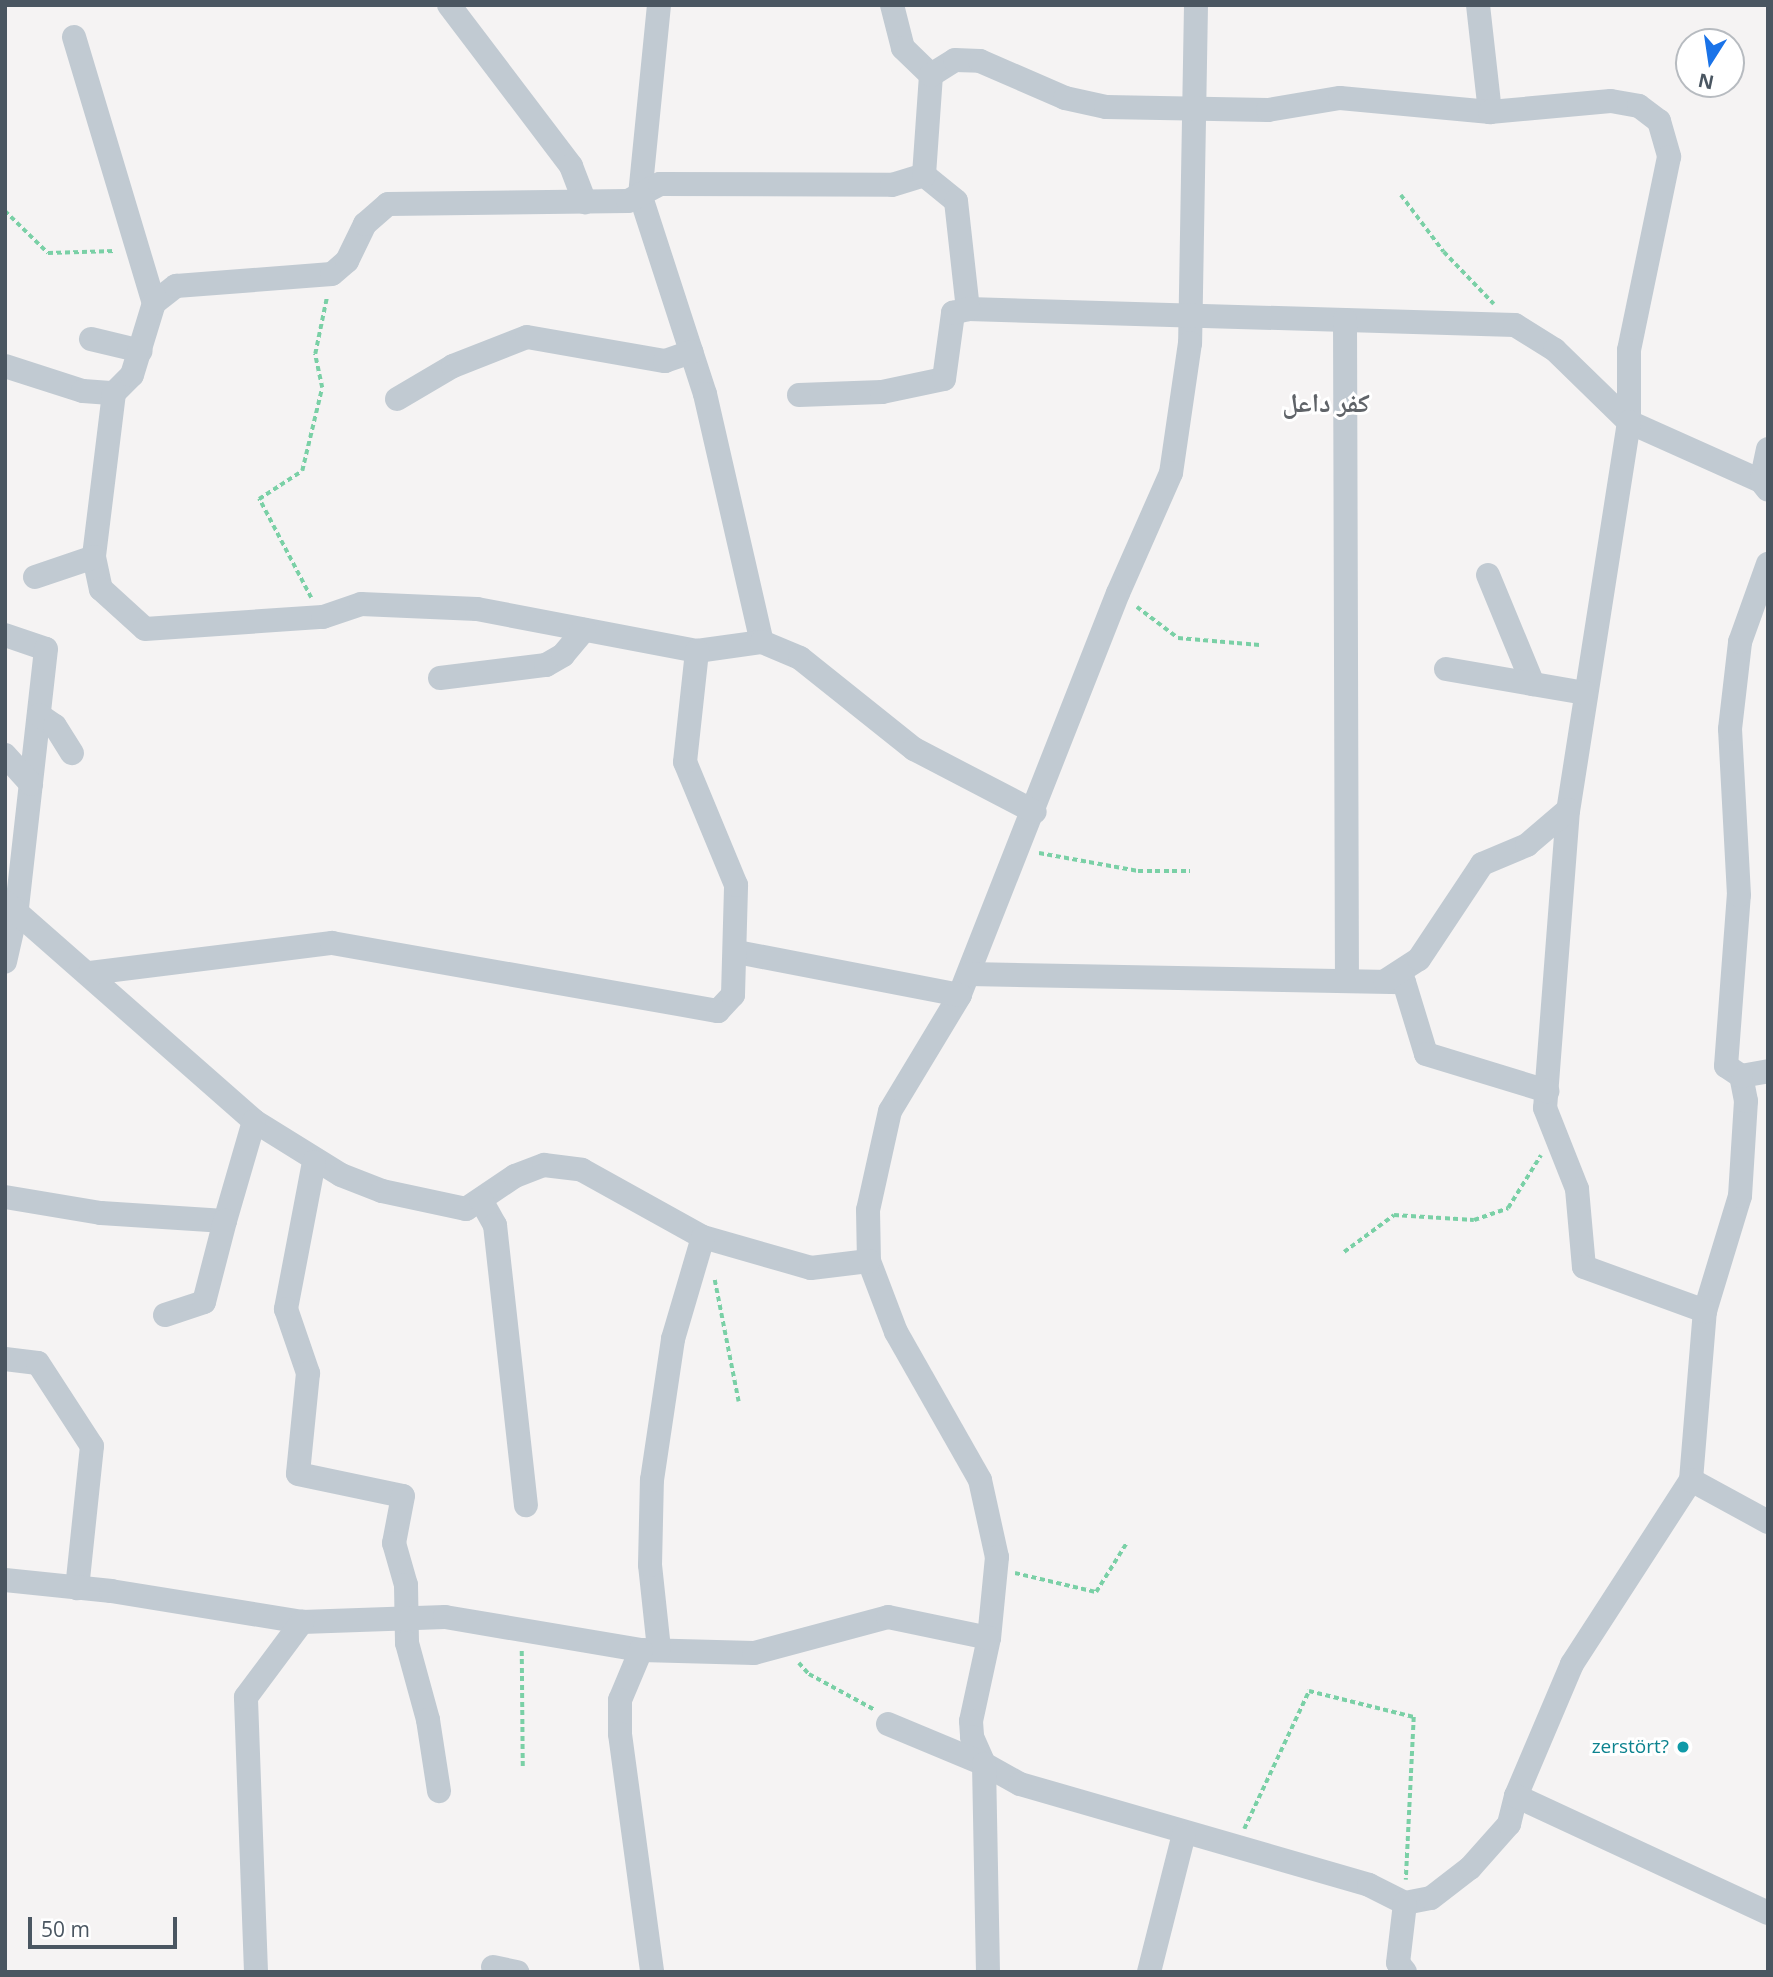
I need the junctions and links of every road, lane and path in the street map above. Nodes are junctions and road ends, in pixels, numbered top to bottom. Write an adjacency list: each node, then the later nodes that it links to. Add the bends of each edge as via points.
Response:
1 (449, 5): 13 (street, via 571,166)
2 (659, 5): 11 (street)
3 (892, 5): 7 (street, via 903,48)
4 (1196, 5): 8 (street)
5 (1478, 5): 9 (street)
6 (74, 37): 15 (street)
7 (931, 75): 8 (street, via 955,60 980,61 1065,98 1106,107); 10 (street)
8 (1195, 111): 9 (street, via 1268,110 1340,98); 19 (street)
9 (1490, 112): 29 (street, via 1611,101 1639,106 1659,121 1669,157 1629,350)
10 (924, 175): 11 (street, via 891,185 660,184); 18 (street, via 956,201)
11 (640, 194): 13 (street, via 628,201); 24 (street)
12 (1401, 195): 21 (path, via 1444,252)
13 (585, 202): 16 (street, via 388,204 365,224 347,261)
14 (5, 211): 15 (path, via 48,253)
15 (138, 250): 17 (street)
16 (332, 274): 17 (street, via 176,286); 37 (path, via 315,354 322,388 302,471 259,499 311,598)
17 (154, 303): 23 (street)
18 (968, 309): 19 (street); 27 (street, via 953,313 944,379 882,392)
19 (1191, 314): 20 (street); 36 (street, via 1185,398 1171,472)
20 (1345, 320): 21 (street); 59 (street)
21 (1515, 325): 29 (street, via 1555,350)
22 (91, 339): 23 (street)
23 (141, 351): 26 (street, via 132,375)
24 (691, 352): 28 (street, via 664,361 527,337 453,366); 40 (street)
25 (5, 366): 26 (street, via 83,391)
26 (114, 393): 32 (street)
27 (799, 395)
28 (397, 399)
29 (1629, 422): 31 (street); 46 (street)
30 (1768, 449): 31 (street)
31 (1764, 485)
32 (94, 557): 35 (street); 37 (street, via 101,589 145,629 323,617)
33 (1768, 564): 63 (street, via 1740,642 1730,729 1739,895 1726,1066)
34 (1488, 575): 45 (street)
35 (35, 577)
36 (1118, 593): 41 (path, via 1178,638); 52 (street)
37 (338, 609): 38 (street, via 361,604 477,609)
38 (584, 630): 42 (street); 44 (street, via 563,655 546,665)
39 (5, 635): 47 (street, via 47,649)
40 (762, 642): 42 (street); 52 (street, via 800,658 914,749)
41 (1261, 645)
42 (697, 651): 56 (street, via 685,762 736,885)
43 (1446, 669): 45 (street)
44 (440, 678)
45 (1532, 684): 46 (street)
46 (1585, 693): 51 (street)
47 (39, 715): 48 (street, via 55,726); 50 (street)
48 (72, 753)
49 (5, 755): 50 (street)
50 (31, 784): 55 (street)
51 (1568, 810): 60 (street, via 1527,845 1482,864 1419,959); 64 (street)
52 (1035, 812): 53 (street)
53 (1020, 847): 54 (path, via 1048,857 1138,871); 61 (street)
54 (1190, 872)
55 (11, 906): 57 (street); 58 (street)
56 (737, 952): 58 (street, via 733,995 718,1011 332,943); 61 (street)
57 (5, 962)
58 (90, 972): 65 (street)
59 (1347, 979): 60 (street); 61 (street)
60 (1385, 981): 64 (street, via 1405,982 1426,1054)
61 (965, 984): 73 (street, via 890,1111 869,1210)
62 (1768, 1071): 63 (street)
63 (1741, 1076): 75 (street, via 1746,1101 1740,1196)
64 (1547, 1091): 66 (street, via 1545,1108)
65 (254, 1121): 67 (street); 70 (street)
66 (1555, 1133): 72 (path, via 1508,1208 1474,1220 1394,1214); 75 (street, via 1577,1189 1584,1266)
67 (314, 1162): 69 (street, via 382,1191 466,1209); 86 (street, via 286,1309 308,1373 298,1474 403,1496 394,1543 406,1585)
68 (5, 1197): 70 (street, via 100,1213)
69 (481, 1200): 71 (street, via 515,1176 544,1165 582,1170); 80 (street, via 495,1225)
70 (225, 1221): 76 (street, via 204,1302)
71 (704, 1237): 73 (street, via 811,1268); 91 (street, via 673,1339 652,1480)
72 (1344, 1252)
73 (869, 1261): 83 (street, via 896,1332 980,1480)
74 (714, 1274): 78 (path)
75 (1705, 1311): 79 (street)
76 (165, 1315)
77 (5, 1359): 85 (street, via 38,1363 92,1446)
78 (739, 1402)
79 (1691, 1480): 81 (street); 96 (street, via 1572,1664)
80 (526, 1505)
81 (1768, 1522)
82 (1126, 1544): 83 (path, via 1096,1592)
83 (996, 1568): 89 (street)
84 (5, 1580): 85 (street)
85 (77, 1588): 87 (street)
86 (408, 1618): 87 (street); 88 (street, via 445,1617); 95 (street, via 407,1643 428,1720)
87 (302, 1622): 103 (street, via 246,1697)
88 (522, 1630): 91 (street); 94 (path)
89 (989, 1638): 90 (street, via 888,1617); 93 (street, via 971,1721 972,1737)
90 (780, 1644): 91 (street, via 754,1653); 92 (path, via 809,1674 870,1706)
91 (650, 1650): 105 (street, via 620,1700 620,1734)
92 (888, 1724): 93 (street)
93 (984, 1764): 97 (street, via 1020,1784); 106 (street)
94 (523, 1768)
95 (439, 1791)
96 (1516, 1796): 99 (street, via 1509,1824 1470,1868 1431,1898); 100 (street)
97 (1184, 1833): 98 (street); 107 (street)
98 (1235, 1848): 99 (street, via 1369,1885); 99 (path, via 1309,1691 1414,1717)
99 (1405, 1903): 102 (street)
100 (1768, 1913)
101 (493, 1967): 104 (street)
102 (1395, 1969)
103 (256, 1972)
104 (517, 1972)
105 (652, 1972)
106 (988, 1972)
107 (1149, 1972)

